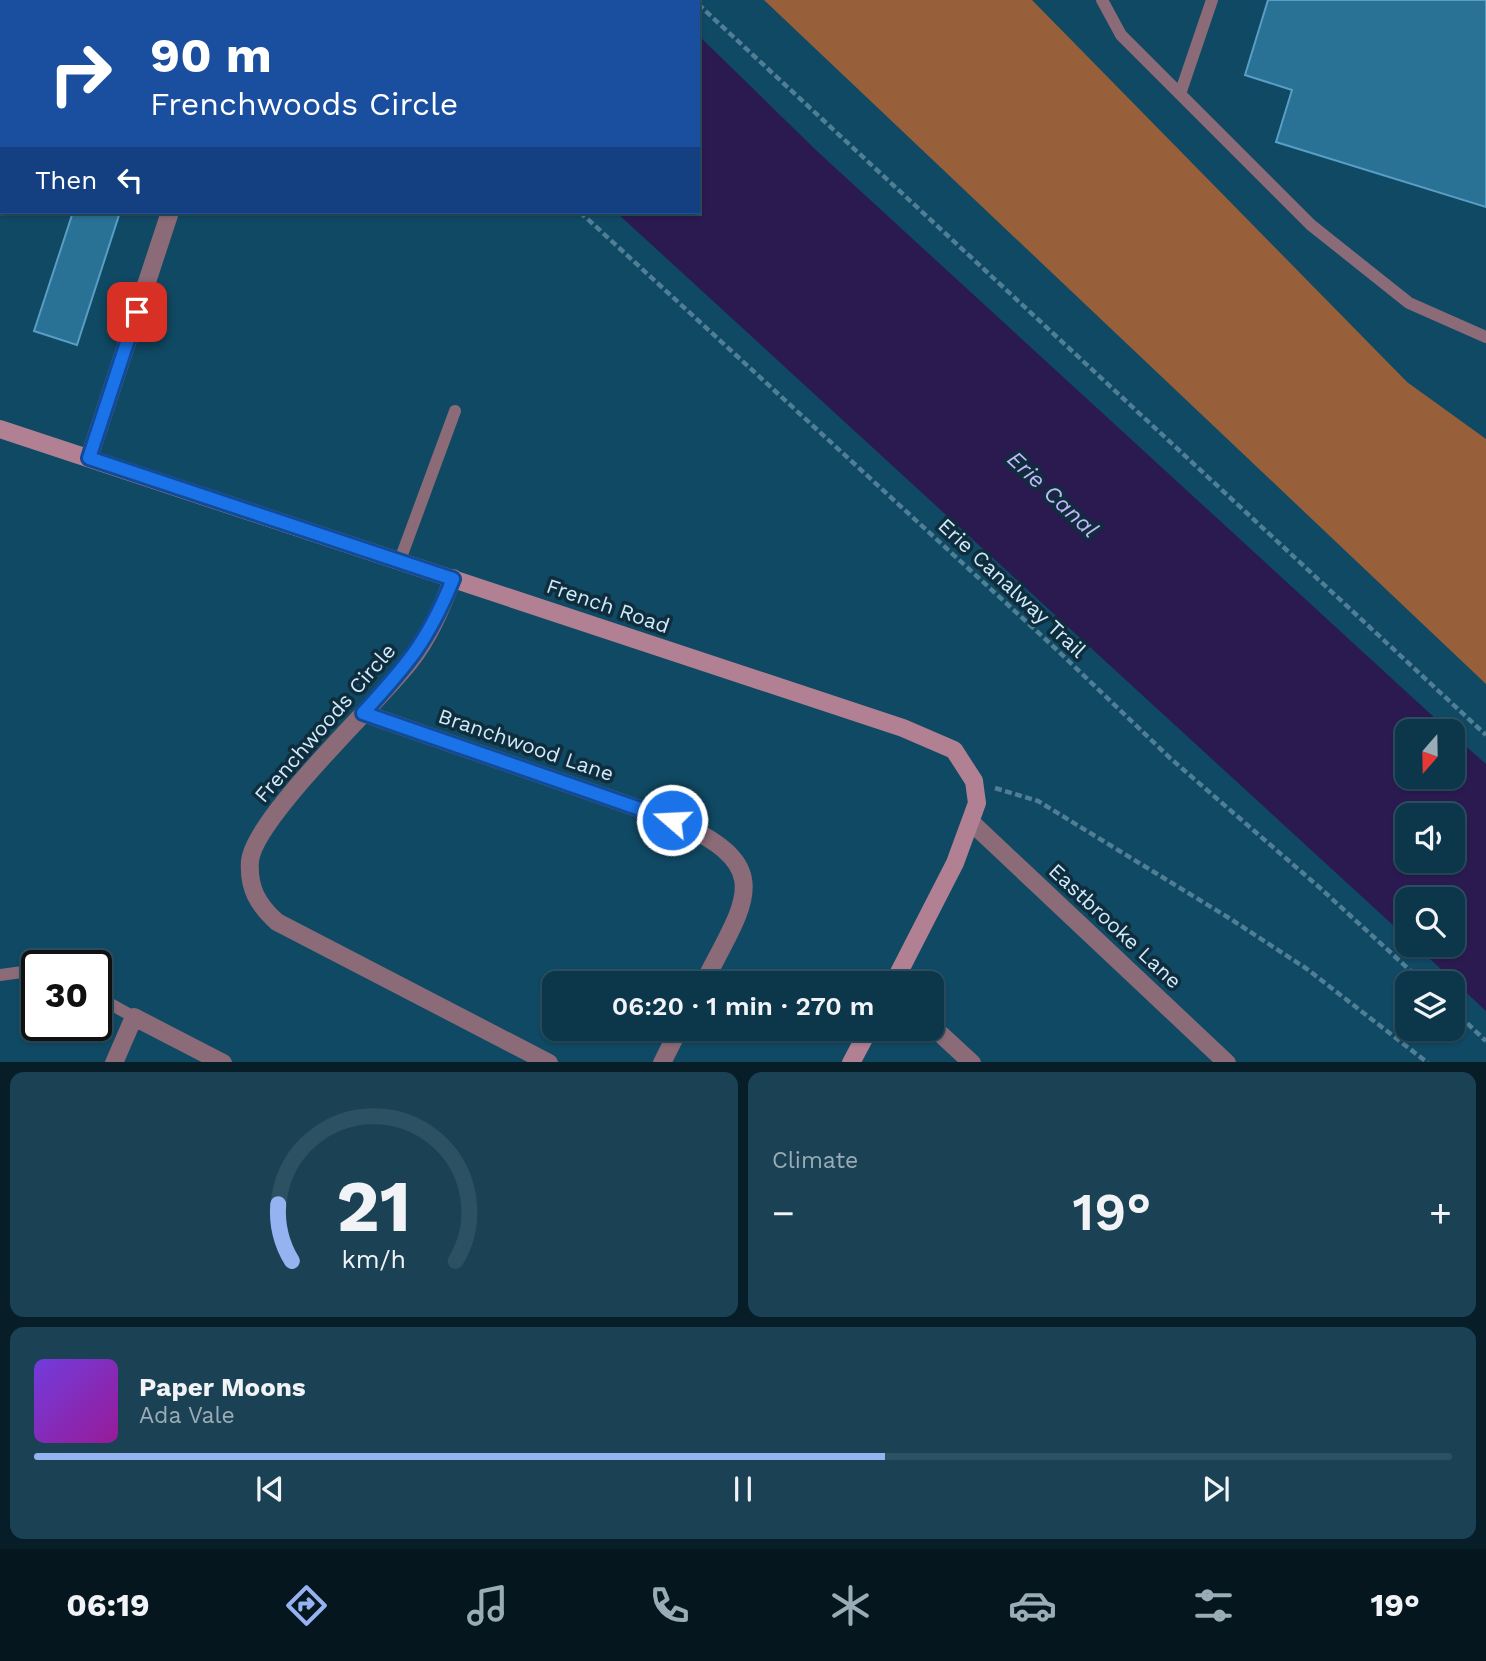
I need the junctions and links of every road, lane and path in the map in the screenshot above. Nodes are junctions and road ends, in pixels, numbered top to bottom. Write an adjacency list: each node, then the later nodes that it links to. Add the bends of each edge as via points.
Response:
1 (1102, 0): 4 (lane, via 1121,35)
2 (1212, 0): 4 (lane)
3 (700, 6): 14 (path)
4 (1180, 94): 7 (lane, via 1311,225 1409,303)
5 (169, 214): 10 (street)
6 (582, 214): 19 (path, Erie Canalway Trail, via 1170,758)
7 (1486, 337)
8 (455, 411): 11 (lane)
9 (0, 429): 10 (street, French Road)
10 (89, 458): 11 (street, French Road)
11 (400, 561): 12 (street, French Road)
12 (453, 579): 13 (street, Frenchwoods Circle, via 424,642); 15 (street, French Road, via 903,728 954,750)
13 (363, 713): 17 (street, Branchwood Lane, via 672,820 706,834 728,850 741,869 745,891); 31 (street, Frenchwoods Circle, via 266,825 256,843 250,859 259,905 277,922 309,940)
14 (1486, 735)
15 (974, 781): 16 (street, via 977,803); 36 (path, via 1038,801 1229,918 1307,969)
16 (971, 822): 18 (street); 35 (street, Eastbrooke Lane)
17 (710, 971)
18 (900, 971)
19 (1410, 971)
20 (21, 972): 21 (lane)
21 (0, 975)
22 (112, 1005): 23 (lane)
23 (134, 1017): 29 (street); 30 (street)
24 (1465, 1021): 28 (path)
25 (944, 1037): 34 (street)
26 (673, 1041): 32 (street)
27 (862, 1041): 33 (street)
28 (1486, 1041)
29 (114, 1062)
30 (223, 1062)
31 (549, 1062)
32 (662, 1062)
33 (851, 1062)
34 (972, 1062)
35 (1227, 1062)
36 (1428, 1062)

